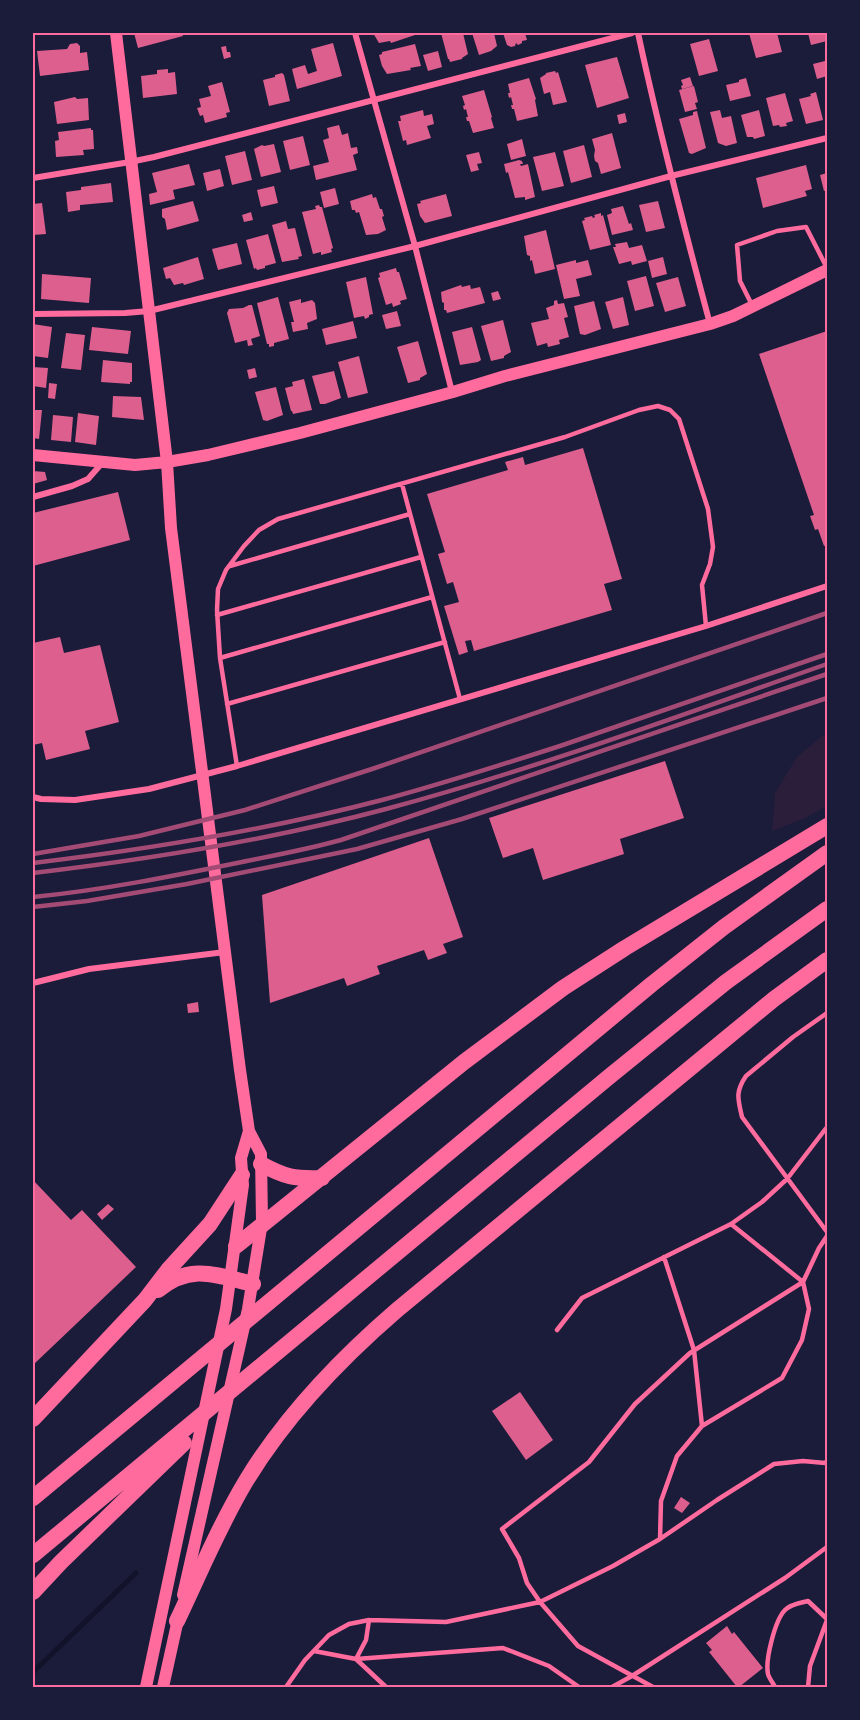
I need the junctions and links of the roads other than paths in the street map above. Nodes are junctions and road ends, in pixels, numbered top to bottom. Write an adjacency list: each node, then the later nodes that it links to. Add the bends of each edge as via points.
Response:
1 (116, 33): 7 (main road)
2 (355, 33): 5 (street)
3 (632, 33): 5 (street)
4 (638, 33): 8 (street)
5 (374, 100): 7 (street); 10 (street)
6 (827, 138): 8 (street)
7 (130, 162): 9 (street); 13 (main road)
8 (671, 176): 10 (street); 15 (street)
9 (33, 178)
10 (415, 246): 13 (street); 16 (street)
11 (827, 269): 12 (main road); 12 (lane, via 806,227 777,231 737,245 740,281)
12 (753, 306): 15 (main road)
13 (149, 311): 14 (street); 19 (main road)
14 (33, 314)
15 (710, 324): 16 (main road)
16 (453, 392): 19 (main road, via 290,436)
17 (33, 456): 18 (main road)
18 (104, 462): 19 (main road); 21 (street, via 88,479)
19 (166, 462): 38 (main road)
20 (402, 484): 22 (lane); 24 (lane, via 278,519 259,530); 28 (lane, via 565,437 639,410 658,406 670,410 679,419 708,509 713,547 702,585)
21 (33, 497)
22 (410, 514): 23 (lane); 24 (lane)
23 (422, 556): 26 (lane); 27 (lane)
24 (230, 566): 27 (lane, via 218,589)
25 (827, 585): 28 (street)
26 (432, 597): 29 (lane); 30 (lane)
27 (217, 615): 30 (lane)
28 (706, 626): 31 (street)
29 (445, 642): 31 (lane); 32 (lane)
30 (220, 658): 32 (lane)
31 (460, 699): 33 (street)
32 (227, 704): 33 (lane)
33 (237, 766): 34 (street, via 149,789 75,800)
34 (33, 797)
35 (827, 826): 46 (highway, via 563,988 464,1062)
36 (827, 853): 63 (highway, via 652,984)
37 (827, 909): 59 (highway, via 672,1025)
38 (225, 952): 40 (street, via 89,969); 43 (main road)
39 (827, 960): 71 (highway, via 686,1071 397,1310 346,1357 289,1419 255,1468 233,1504)
40 (33, 982)
41 (827, 1013): 47 (lane, via 793,1036 746,1077 737,1095 742,1117)
42 (827, 1127): 47 (lane)
43 (249, 1131): 44 (main road, via 261,1154); 45 (main road, via 241,1158)
44 (261, 1164): 46 (highway, via 294,1178); 49 (main road)
45 (242, 1175): 51 (main road); 56 (highway, via 214,1219)
46 (322, 1178): 49 (highway)
47 (787, 1179): 48 (lane); 50 (lane)
48 (731, 1224): 52 (lane); 54 (lane)
49 (261, 1226): 51 (highway); 55 (main road)
50 (827, 1234): 54 (lane)
51 (236, 1246): 53 (main road)
52 (664, 1257): 57 (lane, via 582,1298); 58 (lane)
53 (231, 1278): 55 (highway); 56 (highway, via 192,1273 168,1282); 75 (main road)
54 (803, 1282): 58 (lane); 61 (lane, via 809,1309 807,1319 802,1340 782,1378)
55 (253, 1284): 71 (main road)
56 (145, 1300): 60 (highway)
57 (557, 1330)
58 (694, 1350): 61 (lane); 68 (lane, via 635,1404 590,1462 502,1529 519,1558 526,1583)
59 (252, 1373): 66 (highway); 67 (highway)
60 (33, 1419)
61 (702, 1426): 64 (lane, via 677,1456 661,1501)
62 (826, 1464): 64 (lane, via 774,1464)
63 (33, 1498)
64 (660, 1539): 68 (lane)
65 (827, 1547): 74 (lane)
66 (33, 1555)
67 (33, 1592)
68 (540, 1602): 69 (lane, via 446,1622); 74 (lane, via 578,1646)
69 (369, 1620): 72 (lane, via 339,1629); 73 (lane, via 366,1640)
70 (827, 1620): 82 (lane, via 808,1601 785,1610 777,1621 769,1655 768,1674); 83 (lane, via 810,1666)
71 (177, 1622): 76 (main road)
72 (314, 1651): 73 (lane); 77 (lane)
73 (356, 1659): 78 (lane); 79 (lane, via 503,1648 549,1666)
74 (632, 1676): 80 (lane); 81 (lane)
75 (146, 1687)
76 (163, 1687)
77 (286, 1687)
78 (386, 1687)
79 (579, 1687)
80 (612, 1687)
81 (653, 1687)
82 (775, 1687)
83 (808, 1687)

